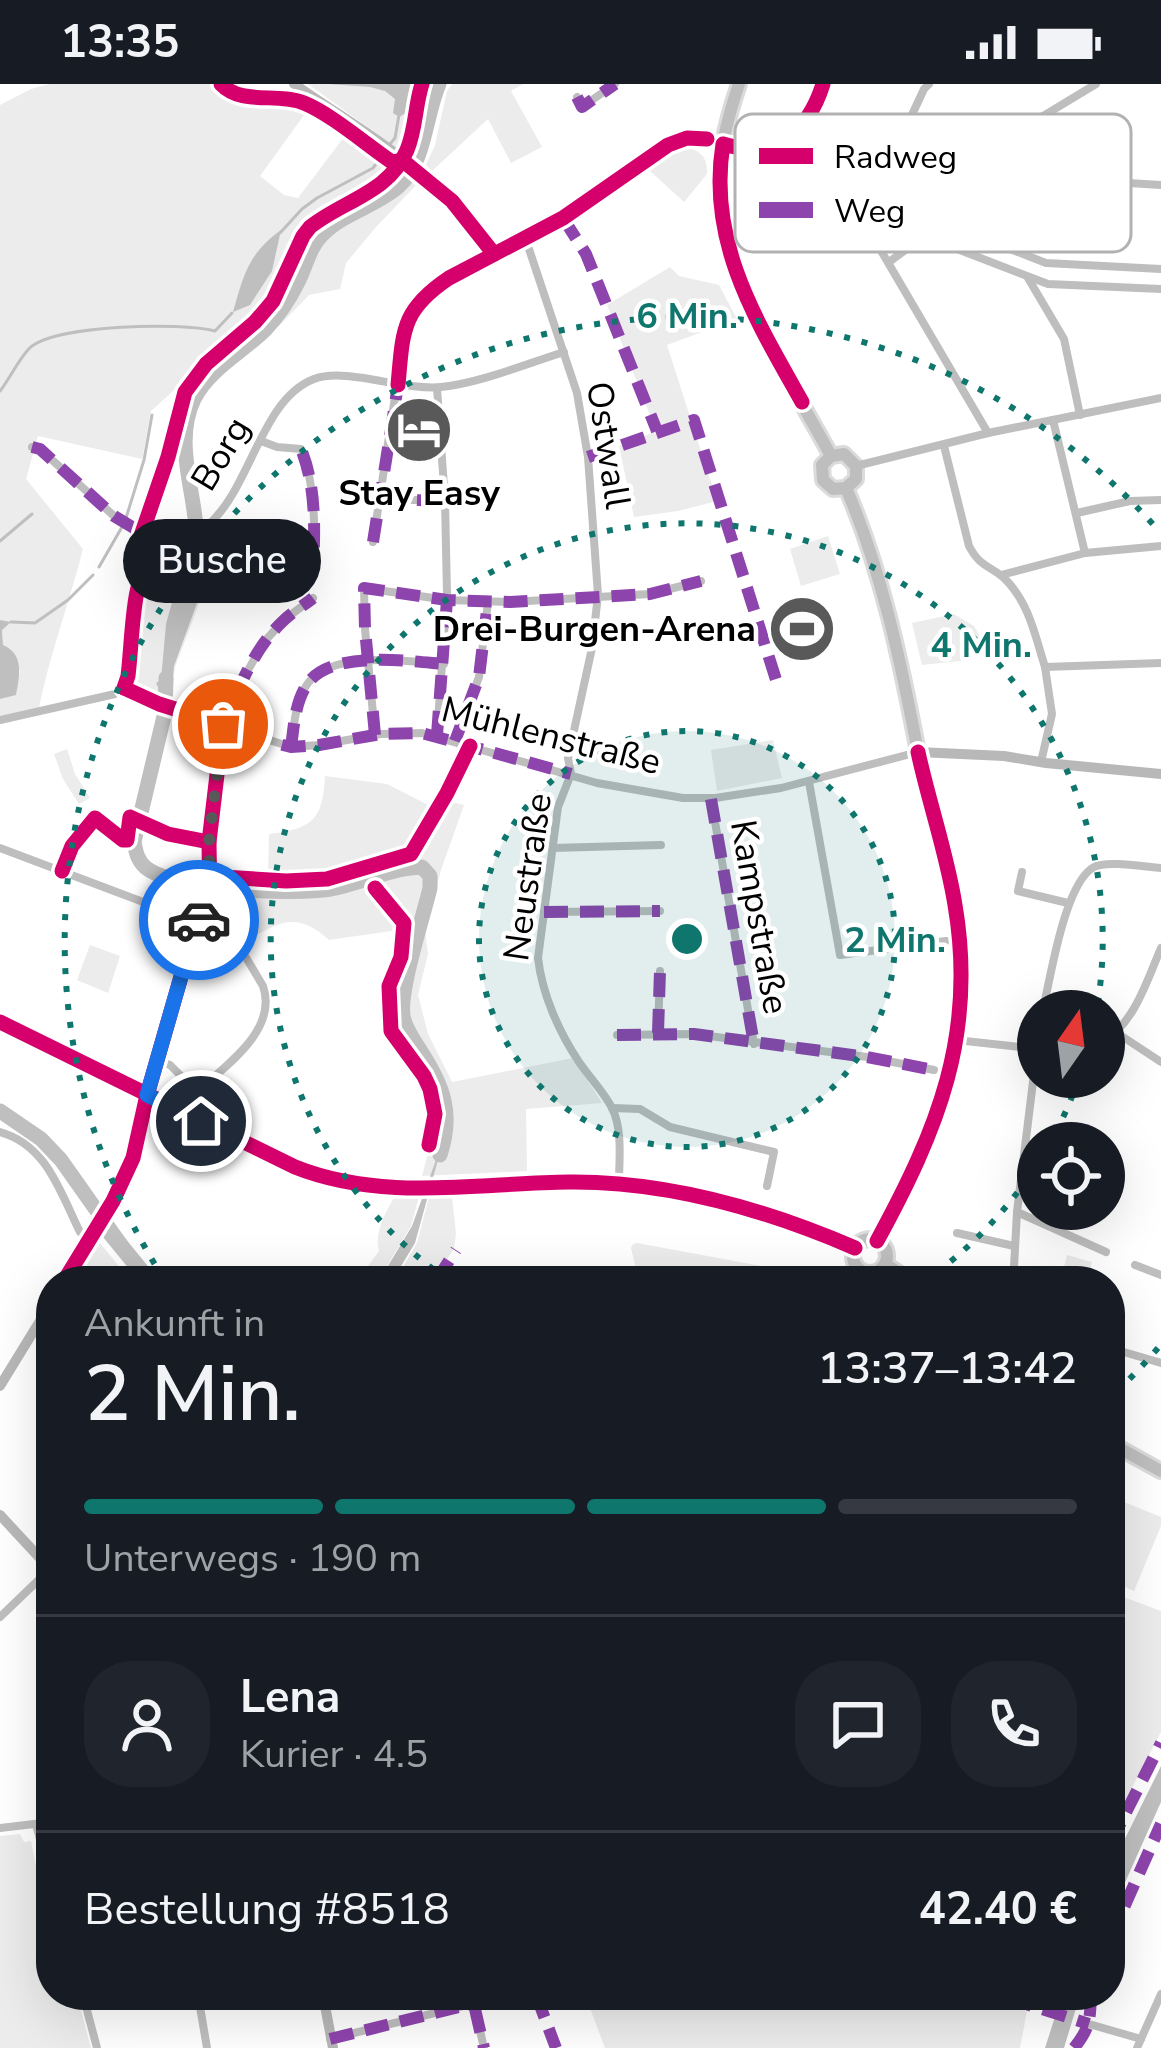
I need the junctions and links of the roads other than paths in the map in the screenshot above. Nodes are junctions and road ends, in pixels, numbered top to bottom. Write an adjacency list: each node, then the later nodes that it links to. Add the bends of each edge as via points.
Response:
1 (294, 84): 20 (street, via 421,173)
2 (615, 84): 7 (street)
3 (739, 84): 11 (main road)
4 (823, 84): 8 (street)
5 (929, 84): 9 (street)
6 (1096, 84): 10 (street)
7 (578, 105)
8 (809, 114)
9 (912, 114)
10 (1047, 114)
11 (723, 144): 12 (street); 15 (street, via 698,138 668,145); 36 (main road, via 719,198 728,251)
12 (735, 146)
13 (1131, 183): 14 (street)
14 (1161, 185)
15 (525, 237): 20 (street); 25 (street, Ostwall)
16 (883, 252): 21 (street)
17 (903, 252): 21 (street)
18 (965, 252): 23 (street)
19 (1020, 252): 22 (street, via 1046,262)
20 (494, 254): 26 (street, via 439,284 407,318)
21 (889, 262): 32 (street)
22 (1161, 269)
23 (1028, 277): 24 (street); 30 (street, via 1064,339)
24 (1161, 289)
25 (564, 352): 27 (street); 51 (street, Ostwall, via 588,458)
26 (398, 385): 27 (street); 33 (street, Borg, via 310,380 282,402); 39 (street)
27 (437, 388): 41 (street)
28 (1161, 398): 30 (street)
29 (178, 414): 44 (street, Borg)
30 (1080, 415): 31 (street)
31 (1053, 420): 32 (street); 42 (street)
32 (988, 433): 34 (street)
33 (261, 441): 43 (street, Borg); 43 (street, via 302,449 313,567 220,554)
34 (944, 446): 37 (street); 49 (street, via 969,546)
35 (32, 447): 44 (street)
36 (831, 456): 37 (main road, via 844,454); 38 (main road, via 823,480)
37 (856, 466): 38 (main road)
38 (846, 488): 66 (main road, via 895,643)
39 (381, 499): 41 (street); 45 (street)
40 (1161, 500): 42 (street)
41 (445, 501): 53 (street)
42 (1077, 513): 48 (street)
43 (206, 527): 47 (street, Borg)
44 (142, 533): 47 (street)
45 (373, 542)
46 (1161, 546): 48 (street)
47 (153, 548): 59 (street)
48 (1085, 553): 49 (street)
49 (1001, 575): 58 (street, via 1023,602)
50 (701, 581): 51 (street, via 650,594)
51 (598, 595): 54 (street); 68 (street, Ostwall)
52 (313, 598): 61 (street, via 264,642)
53 (447, 599): 54 (street); 55 (street, via 364,588); 57 (street)
54 (488, 602): 64 (street, via 478,677)
55 (368, 660): 57 (street); 62 (street); 65 (street, via 309,680)
56 (1161, 663): 58 (street)
57 (443, 664): 63 (street)
58 (1045, 667): 67 (street, via 1052,714)
59 (124, 688): 60 (street); 61 (street, Mühlenstraße)
60 (0, 720)
61 (223, 724): 65 (street, Mühlenstraße); 80 (street)
62 (375, 735): 63 (street, Mühlenstraße); 65 (street, Mühlenstraße)
63 (437, 735): 64 (street, Mühlenstraße)
64 (455, 741): 68 (street, Mühlenstraße)
65 (291, 747)
66 (918, 752): 67 (street, Mühlenstraße); 70 (street, Mühlenstraße); 91 (main road, via 957,921)
67 (1042, 763): 69 (street, Mühlenstraße)
68 (571, 774): 71 (street, Mühlenstraße); 74 (street, Neustraße)
69 (1161, 774)
70 (809, 782): 71 (street, Mühlenstraße); 82 (street, via 840,955)
71 (711, 799): 92 (street, Kampstraße)
72 (661, 845): 74 (street)
73 (0, 848): 81 (street)
74 (552, 848): 79 (street, Neustraße)
75 (1161, 868): 77 (street, via 1094,867)
76 (1022, 872): 77 (street, via 1018,891)
77 (1068, 903): 85 (street)
78 (659, 910): 79 (street)
79 (544, 912): 98 (street, Neustraße, via 540,977 572,1051)
80 (209, 914): 81 (street); 94 (street, via 230,929 263,986 259,1028 200,1089)
81 (194, 923): 94 (street)
82 (946, 941)
83 (1161, 948): 86 (street)
84 (660, 970): 88 (street)
85 (1047, 990)
86 (1125, 1021)
87 (0, 1022): 97 (main road)
88 (658, 1033): 89 (street); 92 (street)
89 (617, 1035)
90 (1125, 1038): 95 (street)
91 (956, 1040): 93 (street); 106 (main road, via 944,1098)
92 (754, 1044): 96 (street)
93 (1017, 1046)
94 (157, 1060): 97 (street)
95 (1161, 1062)
96 (934, 1070)
97 (147, 1095): 100 (main road, via 321,1178 374,1187); 105 (street, via 133,1158)
98 (612, 1108): 100 (street, Neustraße); 101 (street, via 640,1109 670,1127 774,1152)
99 (0, 1132): 105 (street, via 46,1162 80,1232)
100 (619, 1183): 108 (main road, via 711,1201)
101 (767, 1186)
102 (1017, 1212): 107 (street)
103 (1057, 1230): 109 (street)
104 (957, 1233): 107 (street)
105 (91, 1236): 112 (street)
106 (877, 1240): 108 (main road); 110 (main road)
107 (1014, 1246): 116 (street)
108 (855, 1248): 113 (main road)
109 (1106, 1252)
110 (885, 1264): 114 (main road); 115 (main road)
111 (1135, 1265): 117 (street)
112 (73, 1266)
113 (858, 1266)
114 (882, 1266)
115 (888, 1266)
116 (1015, 1266)
117 (1161, 1275)
118 (36, 1327): 121 (street)
119 (1125, 1352): 120 (street)
120 (1161, 1363)
121 (0, 1386)
122 (1125, 1451): 123 (main road)
123 (1161, 1471)
124 (0, 1516): 125 (street)
125 (36, 1554)
126 (36, 1582): 127 (street)
127 (0, 1617)
128 (36, 1824): 129 (street)
129 (0, 1828)
130 (1161, 1994): 136 (street)
131 (87, 2010): 140 (street)
132 (201, 2010): 141 (street)
133 (326, 2010): 138 (street)
134 (446, 2010): 138 (street)
135 (472, 2010): 142 (street)
136 (1157, 2014): 139 (street)
137 (1089, 2024): 139 (street)
138 (332, 2044)
139 (1139, 2044)
140 (97, 2048)
141 (207, 2048)
142 (484, 2048)

